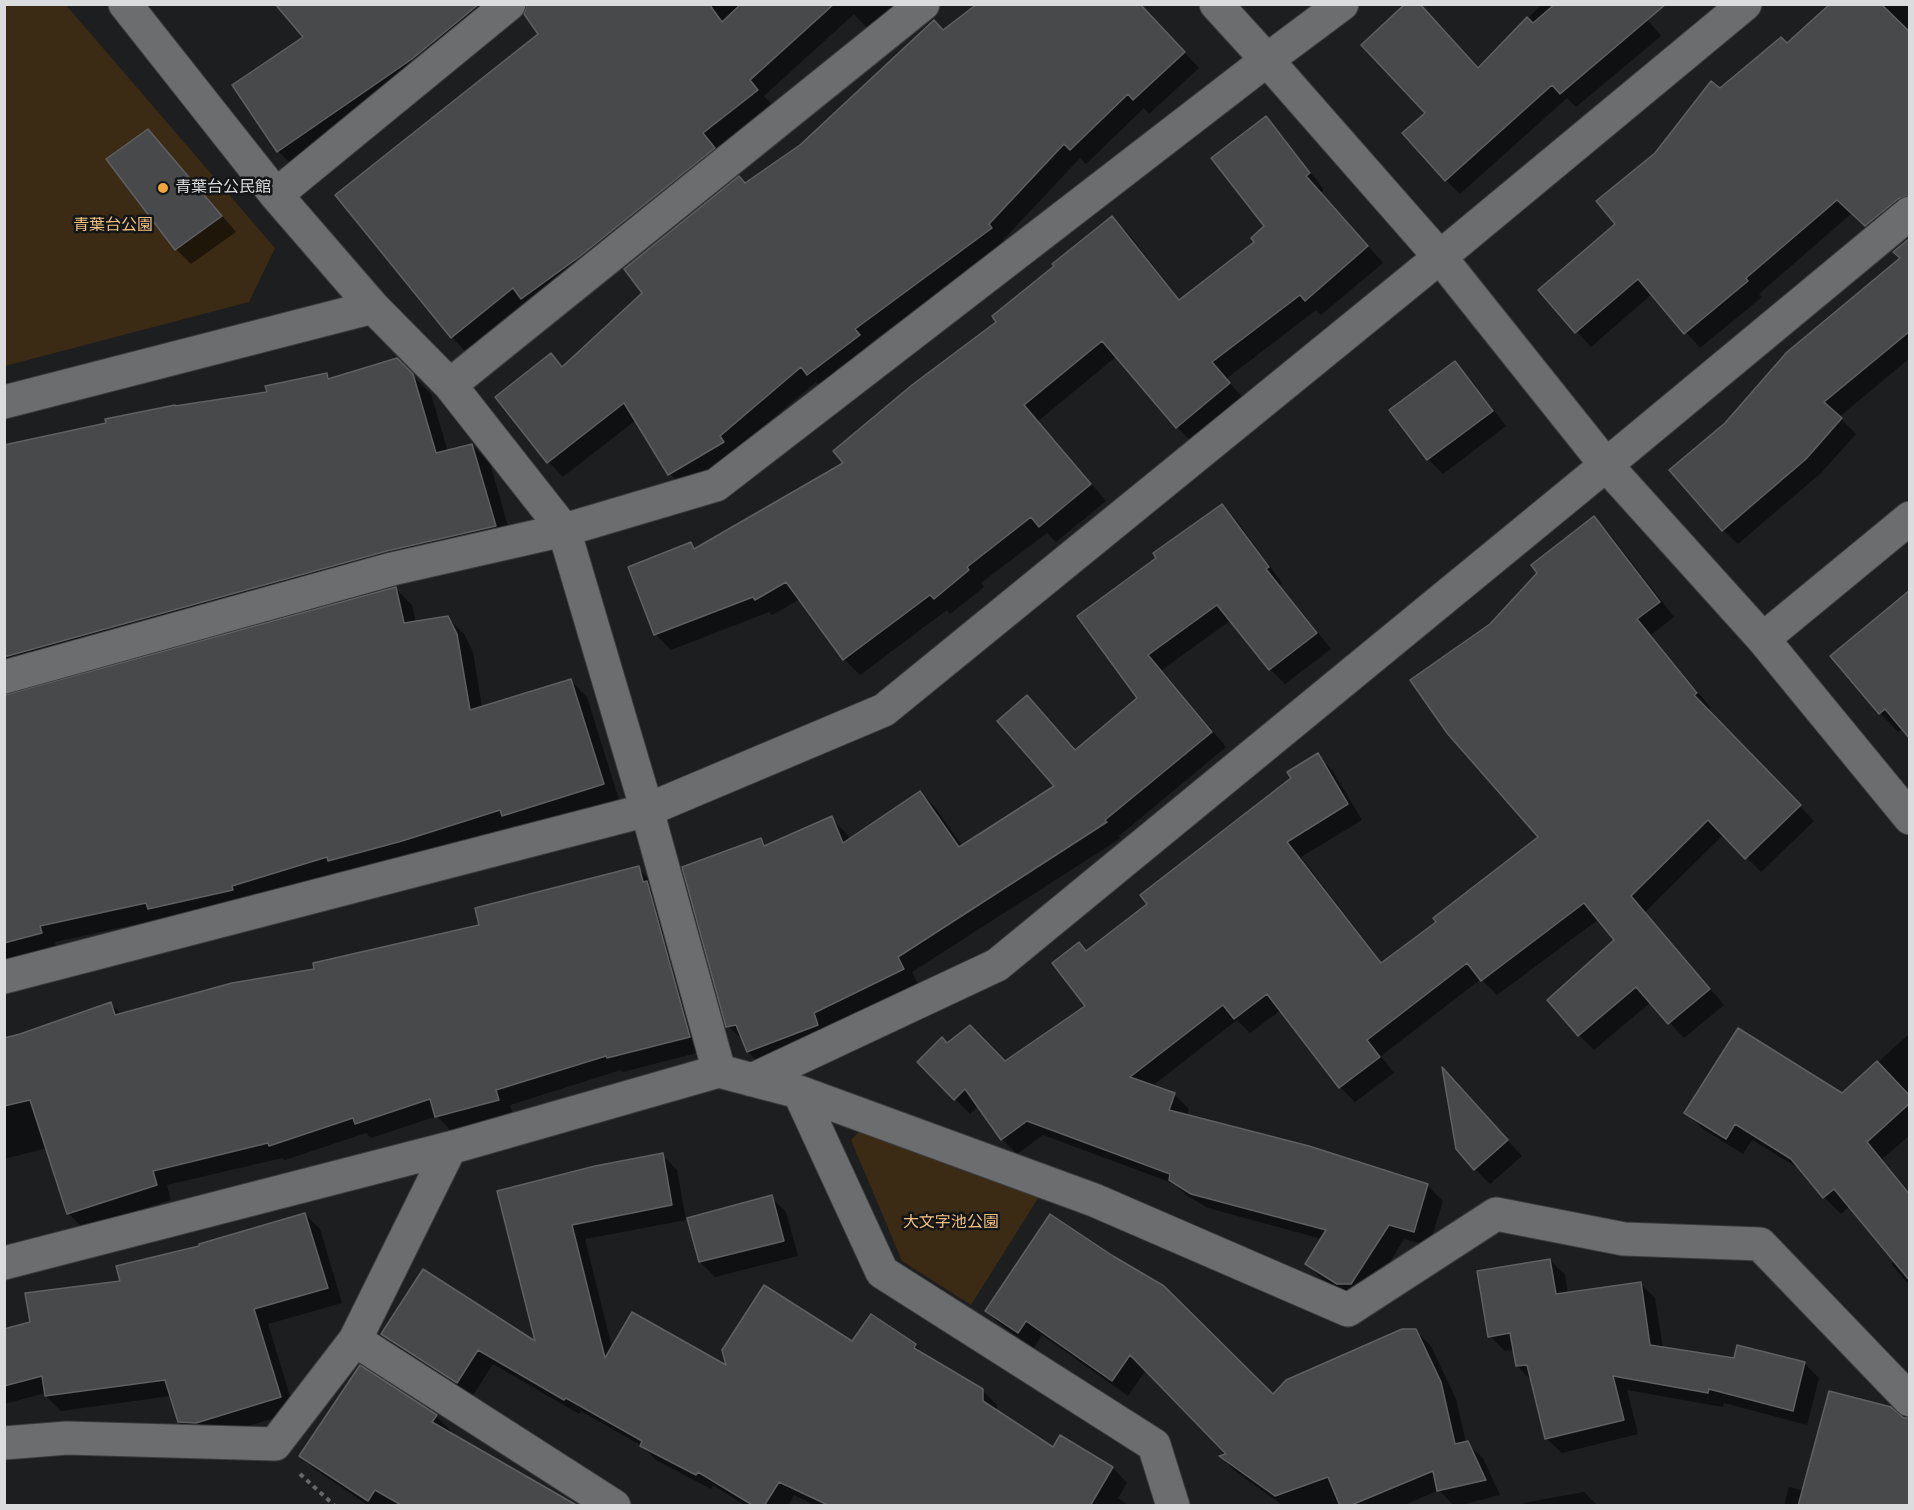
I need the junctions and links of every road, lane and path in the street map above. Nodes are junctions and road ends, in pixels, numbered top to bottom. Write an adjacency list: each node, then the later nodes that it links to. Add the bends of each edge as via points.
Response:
1 (125, 4): 8 (street)
2 (509, 4): 8 (street)
3 (923, 4): 12 (street)
4 (1216, 4): 7 (street)
5 (1342, 4): 7 (street)
6 (1745, 4): 10 (street)
7 (1267, 60): 10 (street); 16 (street, via 716,485)
8 (276, 195): 11 (street)
9 (1910, 213): 14 (street)
10 (1440, 258): 14 (street); 19 (street, via 884,710)
11 (373, 307): 12 (street); 13 (street)
12 (450, 385): 16 (street)
13 (4, 402)
14 (1606, 465): 17 (street); 23 (street, via 997,965)
15 (1910, 518): 17 (street)
16 (564, 530): 18 (street, via 392,569); 19 (street)
17 (1763, 639): 20 (street)
18 (4, 677)
19 (647, 810): 21 (street); 22 (street)
20 (1910, 818)
21 (4, 977)
22 (719, 1071): 23 (street); 25 (street)
23 (752, 1080): 24 (street)
24 (799, 1092): 28 (street, via 1094,1200 1348,1310 1496,1214 1624,1239 1760,1244); 33 (street, via 882,1272 1154,1445)
25 (450, 1148): 26 (street); 27 (street)
26 (4, 1263)
27 (355, 1340): 30 (street); 32 (street)
28 (1910, 1400)
29 (4, 1443): 30 (street, via 68,1438)
30 (275, 1444): 31 (path, via 285,1460)
31 (335, 1506)
32 (614, 1506)
33 (1173, 1506)

